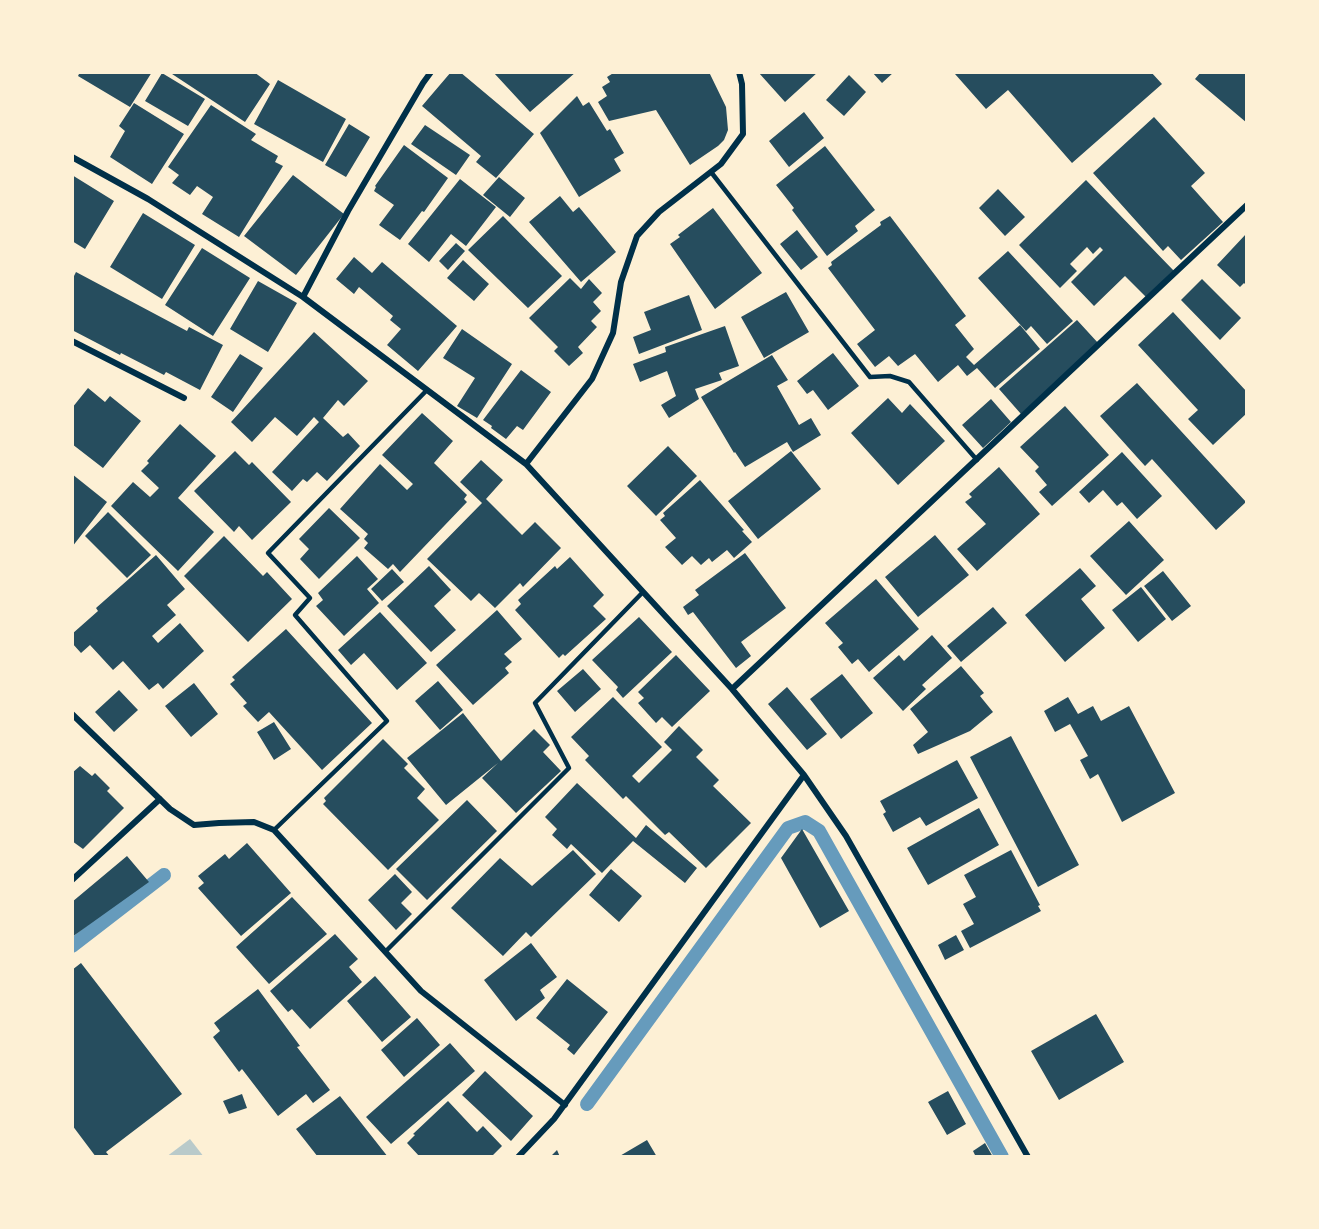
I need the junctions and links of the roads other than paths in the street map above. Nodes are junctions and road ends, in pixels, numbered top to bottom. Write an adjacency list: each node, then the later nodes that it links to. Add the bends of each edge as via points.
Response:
1 (431, 72): 6 (street, via 348,211)
2 (739, 72): 4 (street, via 743,134 722,164)
3 (72, 158): 6 (street, via 148,199)
4 (711, 172): 10 (lane, via 870,376 890,376 909,382); 11 (street, via 659,212 637,236 621,282 614,333 592,379)
5 (1247, 205): 10 (street)
6 (303, 297): 8 (street)
7 (72, 341): 9 (street)
8 (427, 390): 11 (street); 17 (lane, via 268,553 309,598 295,615 387,721)
9 (184, 398)
10 (977, 460): 13 (street)
11 (526, 464): 12 (street)
12 (643, 592): 13 (street); 21 (lane, via 536,703 569,768)
13 (732, 688): 15 (street)
14 (72, 714): 16 (street)
15 (804, 775): 22 (street); 24 (street, via 846,836)
16 (160, 799): 17 (street, via 194,825 254,822); 19 (street)
17 (274, 830): 21 (street)
18 (72, 869): 19 (street)
19 (78, 874): 20 (street)
20 (72, 880)
21 (385, 952): 22 (street, via 421,991)
22 (565, 1105): 23 (street)
23 (518, 1157)
24 (1028, 1157)

